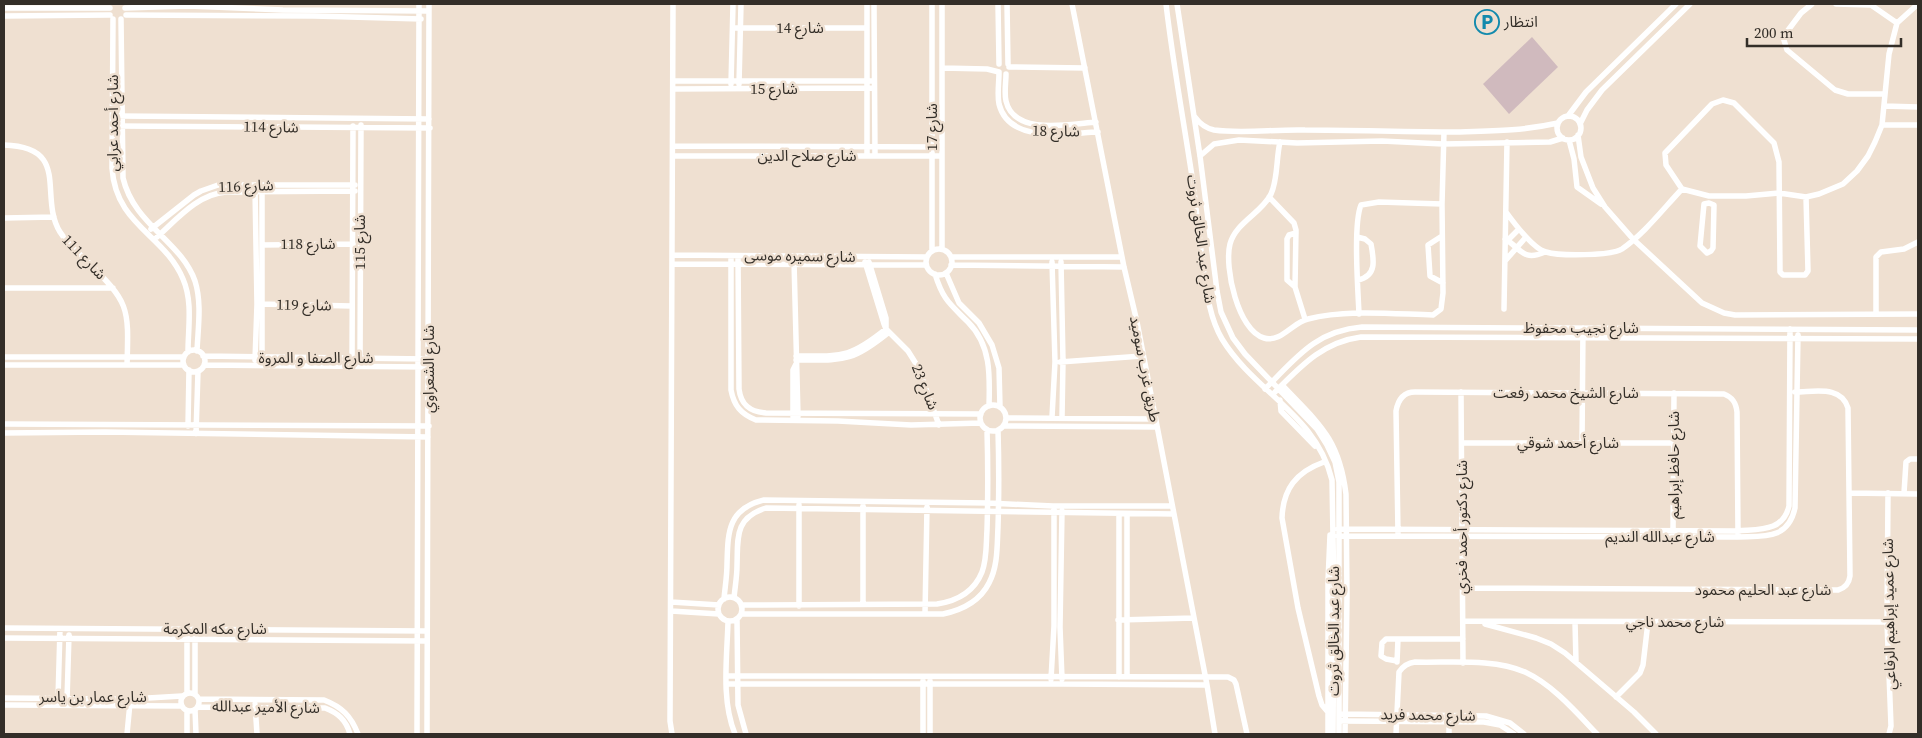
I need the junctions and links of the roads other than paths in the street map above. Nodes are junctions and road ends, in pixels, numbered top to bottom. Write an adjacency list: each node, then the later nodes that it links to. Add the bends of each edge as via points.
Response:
1 (429, 4): 28 (street, شارع الشعراوي)
2 (673, 4): 50 (street)
3 (732, 4): 38 (street)
4 (741, 4): 39 (street)
5 (867, 4): 40 (street)
6 (874, 4): 49 (street)
7 (932, 4): 98 (street, شارع 17)
8 (942, 4): 43 (street, شارع 17)
9 (998, 4): 41 (street)
10 (1007, 4): 42 (street)
11 (1072, 4): 44 (street, طريق غرب سوميد)
12 (1166, 4): 29 (street, شارع عبد الخالق ثروت)
13 (1676, 4): 64 (street, via 1586,92)
14 (1690, 4): 72 (street, via 1602,90)
15 (1812, 4): 58 (street, via 1783,37 1787,50 1834,90 1848,94)
16 (1836, 4): 37 (street, via 1871,5)
17 (53, 5): 21 (street); 25 (street); 30 (street)
18 (123, 5): 19 (street); 33 (street, شارع أحمد عرابي)
19 (180, 5): 20 (street)
20 (188, 5): 27 (street)
21 (112, 6): 32 (street, شارع أحمد عرابي)
22 (361, 7): 23 (street); 27 (street)
23 (419, 7): 28 (street); 35 (street, شارع الشعراوي)
24 (1178, 7): 29 (street); 63 (street, شارع عبد الخالق ثروت)
25 (4, 8)
26 (1917, 8): 37 (street)
27 (283, 10): 34 (street)
28 (429, 11): 36 (street, شارع الشعراوي)
29 (1167, 12): 216 (street, شارع عبد الخالق ثروت, via 1207,297 1222,338)
30 (53, 15): 31 (street); 32 (street)
31 (4, 16)
32 (111, 17): 33 (street); 61 (street, شارع أحمد عرابي)
33 (124, 17): 34 (street); 62 (street, شارع أحمد عرابي)
34 (283, 17): 35 (street)
35 (419, 19): 36 (street); 68 (street, شارع الشعراوي)
36 (429, 19): 69 (street, شارع الشعراوي)
37 (1897, 23): 58 (street)
38 (732, 28): 39 (street, شارع 14); 51 (street)
39 (741, 28): 40 (street, شارع 14); 52 (street)
40 (867, 28): 48 (street)
41 (998, 65): 42 (street, via 1002,62); 45 (street); 46 (street, شارع 18)
42 (1008, 65): 44 (street); 47 (street)
43 (942, 68): 45 (street); 99 (street, شارع 17)
44 (1085, 68): 70 (street, طريق غرب سوميد)
45 (987, 69): 46 (street)
46 (999, 73): 47 (street); 84 (street, شارع 18, via 1002,111 1020,130)
47 (1006, 74): 70 (street, شارع 18, via 1006,102 1018,119 1045,126)
48 (867, 80): 49 (street, شارع 15); 52 (street, شارع 15); 53 (street)
49 (874, 80): 54 (street)
50 (673, 81): 51 (street, شارع 15); 55 (street)
51 (731, 81): 52 (street, شارع 15); 56 (street)
52 (739, 81): 57 (street)
53 (867, 88): 54 (street, شارع 15); 57 (street, شارع 15); 96 (street)
54 (874, 88): 97 (street)
55 (673, 89): 56 (street, شارع 15); 94 (street)
56 (730, 89): 57 (street, شارع 15)
57 (738, 89)
58 (1884, 94): 59 (street)
59 (1884, 106): 60 (street); 74 (street)
60 (1918, 107)
61 (113, 116): 62 (street, شارع 114); 75 (street, شارع أحمد عرابي)
62 (121, 116): 65 (street, شارع 114); 76 (street, شارع أحمد عرابي)
63 (1194, 116): 82 (street, via 1212,129); 106 (street, شارع عبد الخالق ثروت)
64 (1568, 116): 71 (street); 72 (street)
65 (220, 118): 66 (street, شارع 114); 77 (street)
66 (353, 119): 67 (street, شارع 114); 78 (street, شارع 115)
67 (361, 119): 68 (street, شارع 114); 79 (street, شارع 115)
68 (419, 119): 69 (street, شارع 114); 80 (street, شارع الشعراوي)
69 (430, 119): 81 (street, شارع الشعراوي)
70 (1096, 122): 84 (street, طريق غرب سوميد)
71 (1558, 123): 85 (street, via 1526,130); 87 (street, via 1558,132)
72 (1580, 124): 86 (street)
73 (1918, 124): 74 (street)
74 (1882, 125): 117 (street, via 1868,156 1857,171 1843,184)
75 (113, 126): 76 (street, شارع 114); 127 (street, شارع أحمد عرابي, via 115,188 128,214)
76 (121, 126): 77 (street, شارع 114); 125 (street, شارع أحمد عرابي, via 125,186 136,209)
77 (220, 126): 78 (street, شارع 114)
78 (353, 128): 79 (street, شارع 114); 111 (street, شارع 115)
79 (361, 128): 80 (street, شارع 114); 111 (street, شارع 115)
80 (419, 128): 81 (street, شارع 114); 199 (street, شارع الشعراوي)
81 (430, 128): 200 (street, شارع الشعراوي)
82 (1239, 131): 83 (street); 88 (street)
83 (1384, 131): 85 (street); 89 (street)
84 (1098, 132): 152 (street, طريق غرب سوميد)
85 (1444, 132): 92 (street)
86 (1578, 135): 87 (street); 107 (street)
87 (1566, 139): 91 (street); 108 (street)
88 (1239, 140): 90 (street); 106 (street, via 1214,144)
89 (1382, 141): 90 (street); 92 (street)
90 (1280, 142): 118 (street, via 1275,182)
91 (1507, 142): 92 (street); 122 (street)
92 (1443, 144): 120 (street)
93 (4, 145): 123 (street, شارع 111, via 29,149 44,161 51,179)
94 (673, 146): 95 (street, شارع صلاح الدين); 100 (street)
95 (814, 146): 96 (street, شارع صلاح الدين); 101 (street)
96 (867, 146): 97 (street, شارع صلاح الدين); 102 (street)
97 (874, 146): 98 (street, شارع صلاح الدين); 103 (street)
98 (932, 147): 99 (street, شارع صلاح الدين); 104 (street, شارع 17)
99 (942, 147): 105 (street, شارع 17)
100 (673, 156): 101 (street, شارع صلاح الدين); 143 (street)
101 (814, 156): 102 (street, شارع صلاح الدين)
102 (867, 156): 103 (street, شارع صلاح الدين)
103 (875, 156): 104 (street, شارع صلاح الدين)
104 (932, 156): 105 (street, شارع صلاح الدين); 141 (street, شارع 17)
105 (942, 156): 139 (street, شارع 17)
106 (1200, 156): 214 (street, شارع عبد الخالق ثروت, via 1221,312 1233,338)
107 (1581, 157): 108 (street); 121 (street, via 1591,184)
108 (1574, 159): 121 (street, via 1577,187)
109 (255, 184): 110 (street, شارع 116); 113 (street); 125 (street, شارع 116, via 201,190)
110 (262, 184): 111 (street, شارع 116); 114 (street)
111 (357, 188): 114 (street, شارع 116); 138 (street, شارع 115); 198 (street, شارع 115)
112 (1682, 189): 115 (street, via 1666,165 1666,150 1712,104 1722,100 1734,103 1774,143 1779,162); 116 (street); 135 (street)
113 (255, 192): 114 (street, شارع 116); 129 (street, شارع 116, via 210,195); 171 (street)
114 (262, 192): 137 (street)
115 (1779, 193): 116 (street); 117 (street); 117 (street, via 1780,272 1784,275 1808,271)
116 (1710, 196): 119 (street)
117 (1806, 197)
118 (1269, 198): 128 (street, via 1294,223); 177 (street, via 1239,228 1230,243 1234,296 1241,315 1263,338 1276,338)
119 (1709, 203): 119 (street, via 1704,204 1700,246 1707,253 1712,251 1713,245 1714,205)
120 (1442, 204): 130 (street); 131 (street, via 1363,204 1359,212)
121 (1605, 207): 135 (street)
122 (1506, 212): 126 (street); 133 (street)
123 (54, 217): 124 (street); 170 (street, شارع 111, via 66,241)
124 (4, 218)
125 (153, 228): 127 (street, شارع 116); 129 (street, شارع أحمد عرابي)
126 (1519, 229): 132 (street); 133 (street)
127 (146, 233): 134 (street, شارع أحمد عرابي)
128 (1296, 233): 168 (street); 168 (street, via 1289,235 1287,240 1286,268 1287,280)
129 (159, 234): 134 (street, شارع 116); 189 (street, شارع أحمد عرابي, via 184,260 194,280 198,302)
130 (1442, 236): 167 (street); 167 (street, via 1428,245 1428,272)
131 (1357, 237): 166 (street); 166 (street, via 1371,244 1372,271 1369,276)
132 (1526, 237): 140 (street); 142 (street)
133 (1507, 239): 140 (street); 153 (street)
134 (153, 240): 190 (street, شارع أحمد عرابي, via 178,269 187,292)
135 (1633, 240): 142 (street, via 1612,253); 175 (street, via 1692,296 1724,313)
136 (1918, 242): 175 (street, via 1904,249 1881,252 1876,257)
137 (262, 244): 138 (street, شارع 118); 171 (street)
138 (353, 244): 172 (street, شارع 115)
139 (942, 249): 141 (street); 149 (street)
140 (1516, 249): 142 (street, via 1529,255); 153 (street)
141 (932, 251): 148 (street)
142 (1545, 252)
143 (672, 255): 144 (street, شارع سميره موسى); 154 (street)
144 (731, 256): 145 (street, شارع سميره موسى); 155 (street)
145 (738, 256): 146 (street, شارع سميره موسى); 156 (street)
146 (794, 256): 147 (street, شارع سميره موسى); 157 (street)
147 (866, 257): 148 (street, شارع سميره موسى); 158 (street)
148 (927, 257): 159 (street)
149 (951, 257): 150 (street); 160 (street)
150 (1052, 257): 151 (street); 161 (street)
151 (1061, 257): 152 (street); 162 (street)
152 (1122, 257): 163 (street, طريق غرب سوميد)
153 (1505, 261): 173 (street)
154 (672, 264): 155 (street, شارع سميره موسى); 297 (street)
155 (731, 264): 156 (street, شارع سميره موسى); 232 (street, via 733,400 746,416 756,420)
156 (738, 264): 157 (street, شارع سميره موسى); 225 (street, via 740,397 750,410)
157 (794, 264): 158 (street, شارع سميره موسى); 201 (street)
158 (868, 265): 159 (street, شارع سميره موسى); 181 (street)
159 (926, 265): 165 (street)
160 (952, 265): 161 (street); 164 (street)
161 (1052, 266): 162 (street); 178 (street)
162 (1061, 266): 163 (street); 179 (street)
163 (1124, 266): 193 (street, طريق غرب سوميد)
164 (946, 273): 165 (street); 224 (street, via 959,302 979,323 992,345 999,368)
165 (935, 274): 223 (street, via 947,301 974,330 985,348 990,369)
166 (1358, 280): 174 (street)
167 (1443, 283): 174 (street, via 1443,307 1433,315)
168 (1295, 287): 177 (street)
169 (4, 288): 170 (street)
170 (113, 288): 191 (street, شارع 111, via 127,314)
171 (259, 304): 172 (street, شارع 119); 195 (street); 196 (street)
172 (352, 306): 197 (street, شارع 115)
173 (1504, 309)
174 (1359, 314): 177 (street)
175 (1876, 314): 176 (street)
176 (1918, 314)
177 (1305, 319)
178 (1054, 323): 179 (street); 202 (street)
179 (1062, 323): 203 (street)
180 (1583, 328): 182 (street, شارع نجيب محفوظ); 185 (street); 214 (street, شارع نجيب محفوظ, via 1346,328 1319,340 1296,357)
181 (887, 330): 201 (street, via 846,354); 226 (street, شارع 23, via 915,360)
182 (1790, 330): 183 (street, شارع نجيب محفوظ); 186 (street, شارع عبدالله النديم)
183 (1798, 330): 184 (street, شارع نجيب محفوظ); 187 (street, شارع عبدالله النديم)
184 (1918, 330)
185 (1583, 337): 186 (street, شارع نجيب محفوظ); 215 (street, شارع نجيب محفوظ, via 1348,339 1313,355); 218 (street)
186 (1790, 338): 187 (street, شارع نجيب محفوظ); 219 (street, شارع عبدالله النديم)
187 (1798, 338): 188 (street, شارع نجيب محفوظ); 219 (street, شارع عبدالله النديم)
188 (1918, 339)
189 (196, 351): 190 (street); 192 (street)
190 (186, 354): 191 (street); 212 (street)
191 (127, 356): 194 (street); 205 (street, شارع 111)
192 (204, 356): 195 (street, شارع الصفا و المروة); 206 (street)
193 (1142, 356): 203 (street); 231 (street, طريق غرب سوميد)
194 (4, 357)
195 (255, 358): 196 (street, شارع الصفا و المروة); 209 (street)
196 (262, 358): 197 (street, شارع الصفا و المروة); 209 (street)
197 (352, 358): 198 (street, شارع الصفا و المروة); 207 (street, شارع 115)
198 (360, 358): 199 (street, شارع الصفا و المروة); 208 (street, شارع 115)
199 (418, 359): 200 (street, شارع الصفا و المروة); 210 (street, شارع الشعراوي)
200 (428, 359): 211 (street, شارع الشعراوي)
201 (796, 360): 225 (street)
202 (1055, 362): 203 (street); 228 (street)
203 (1064, 362): 229 (street)
204 (4, 365): 205 (street)
205 (127, 365): 212 (street)
206 (204, 365): 209 (street, شارع الصفا و المروة); 213 (street)
207 (352, 365): 208 (street, شارع الصفا و المروة); 209 (street, شارع الصفا و المروة)
208 (360, 365): 210 (street, شارع الصفا و المروة)
209 (258, 366)
210 (418, 366): 211 (street, شارع الصفا و المروة); 239 (street, شارع الشعراوي)
211 (428, 367): 241 (street, شارع الشعراوي)
212 (186, 368): 213 (street); 236 (street)
213 (198, 371): 237 (street)
214 (1272, 382): 215 (street, شارع عبد الخالق ثروت); 216 (street, شارع نجيب محفوظ)
215 (1280, 387): 221 (street, شارع نجيب محفوظ); 281 (street, شارع عبد الخالق ثروت, via 1316,429 1334,462 1339,482)
216 (1265, 389): 221 (street, شارع عبد الخالق ثروت)
217 (1461, 392): 218 (street, شارع الشيخ محمد رفعت); 253 (street, شارع دكتور أحمد فخري); 279 (street, شارع الشيخ محمد رفعت, via 1410,392 1398,402)
218 (1582, 392): 220 (street, شارع الشيخ محمد رفعت); 254 (street)
219 (1794, 392): 258 (street, شارع عبد الحليم محمود, via 1836,393 1846,400); 283 (street, شارع عبدالله النديم, via 1793,516 1782,531 1774,534)
220 (1674, 393): 255 (street, شارع حافظ إبراهيم); 283 (street, شارع الشيخ محمد رفعت, via 1724,394 1734,400)
221 (1272, 395): 222 (street, شارع عبد الخالق ثروت)
222 (1280, 400): 257 (street, via 1281,411 1314,444); 281 (street, شارع عبد الخالق ثروت, via 1311,433 1328,462)
223 (989, 406): 224 (street); 227 (street)
224 (1000, 407): 230 (street)
225 (795, 413): 226 (street); 232 (street)
226 (936, 414): 227 (street); 240 (street, شارع 23)
227 (981, 414): 233 (street)
228 (1052, 417): 229 (street); 230 (street)
229 (1062, 417): 231 (street)
230 (1006, 418): 242 (street)
231 (1155, 419): 243 (street, طريق غرب سوميد)
232 (796, 421): 240 (street)
233 (981, 423): 240 (street); 244 (street)
234 (4, 424): 235 (street)
235 (106, 424): 236 (street); 246 (street)
236 (188, 424): 237 (street); 248 (street)
237 (196, 424): 238 (street); 249 (street)
238 (312, 424): 239 (street); 250 (street)
239 (418, 425): 241 (street); 251 (street, شارع الشعراوي)
240 (939, 425)
241 (428, 426): 252 (street, شارع الشعراوي)
242 (1004, 426): 243 (street); 245 (street)
243 (1157, 427): 268 (street, طريق غرب سوميد)
244 (987, 430): 245 (street); 265 (street)
245 (998, 430): 270 (street)
246 (106, 432): 247 (street); 248 (street)
247 (4, 433)
248 (188, 434): 249 (street)
249 (196, 434): 250 (street)
250 (312, 436): 251 (street)
251 (418, 437): 252 (street); 327 (street, شارع الشعراوي)
252 (428, 437): 328 (street, شارع الشعراوي)
253 (1462, 443): 254 (street, شارع أحمد شوقي); 280 (street, شارع دكتور أحمد فخري)
254 (1582, 443): 255 (street, شارع أحمد شوقي)
255 (1674, 443): 282 (street, شارع حافظ إبراهيم)
256 (1918, 459): 260 (street, via 1910,458 1906,462)
257 (1324, 462): 281 (street); 378 (street, via 1312,466 1292,482 1282,504 1282,518 1298,608 1319,696 1324,708)
258 (1849, 493): 259 (street); 294 (street, شارع عبد الحليم محمود, via 1850,580 1838,590)
259 (1888, 493): 260 (street); 319 (street, شارع عميد إبراهيم الرفاعي)
260 (1904, 493): 261 (street)
261 (1918, 494)
262 (799, 500): 263 (street); 269 (street); 296 (street, via 756,502 736,516 728,538)
263 (863, 501): 264 (street); 271 (street)
264 (927, 502): 265 (street); 272 (street)
265 (988, 503): 270 (street); 273 (street)
266 (1054, 506): 267 (street); 270 (street); 275 (street)
267 (1062, 506): 268 (street); 274 (street)
268 (1172, 506): 278 (street, طريق غرب سوميد)
269 (799, 507): 271 (street); 295 (street, via 757,510 744,522 737,541); 298 (street)
270 (999, 507): 273 (street); 275 (street); 287 (street)
271 (863, 508): 272 (street); 299 (street)
272 (927, 509): 273 (street); 301 (street)
273 (988, 510): 286 (street)
274 (1062, 513): 275 (street); 276 (street); 349 (street)
275 (1054, 514): 348 (street)
276 (1119, 514): 277 (street); 288 (street)
277 (1127, 514): 278 (street); 289 (street)
278 (1174, 514): 310 (street, طريق غرب سوميد)
279 (1398, 529): 280 (street, شارع عبدالله النديم); 281 (street, شارع عبدالله النديم); 284 (street, شارع الشيخ محمد رفعت)
280 (1462, 529): 282 (street, شارع عبدالله النديم); 285 (street, شارع دكتور أحمد فخري)
281 (1338, 532): 284 (street, شارع عبدالله النديم); 378 (street, شارع عبد الخالق ثروت); 378 (street, via 1328,581)
282 (1673, 533): 283 (street, شارع عبدالله النديم); 285 (street, شارع عبدالله النديم)
283 (1738, 534)
284 (1398, 536): 285 (street, شارع عبدالله النديم)
285 (1462, 536): 294 (street, شارع دكتور أحمد فخري)
286 (986, 550): 287 (street); 290 (street)
287 (997, 550): 291 (street)
288 (1120, 553): 289 (street); 293 (street)
289 (1128, 553): 292 (street)
290 (982, 572): 291 (street); 301 (street, via 972,588 956,600)
291 (993, 575): 309 (street, via 982,594 964,608 943,614)
292 (1128, 575): 293 (street); 313 (street)
293 (1120, 576): 312 (street)
294 (1462, 588): 314 (street, شارع دكتور أحمد فخري)
295 (734, 598): 296 (street); 303 (street)
296 (724, 599): 302 (street)
297 (671, 602): 302 (street); 304 (street)
298 (799, 604): 299 (street); 303 (street); 305 (street)
299 (862, 604): 300 (street)
300 (886, 604): 301 (street); 308 (street)
301 (925, 604): 309 (street)
302 (719, 605): 306 (street)
303 (742, 605): 307 (street)
304 (671, 611): 306 (street); 389 (street)
305 (799, 613): 307 (street); 308 (street)
306 (719, 614): 315 (street)
307 (742, 614): 311 (street)
308 (886, 614): 309 (street)
309 (925, 614)
310 (1194, 618): 313 (street); 353 (street, طريق غرب سوميد)
311 (737, 620): 315 (street); 346 (street)
312 (1118, 620): 313 (street); 340 (street)
313 (1127, 620): 341 (street)
314 (1463, 621): 316 (street, شارع محمد ناجي); 334 (street, شارع دكتور أحمد فخري)
315 (728, 622): 347 (street)
316 (1477, 622): 317 (street, شارع محمد ناجي); 343 (street, via 1551,644)
317 (1575, 622): 318 (street, شارع محمد ناجي); 343 (street)
318 (1648, 622): 319 (street, شارع محمد ناجي); 364 (street, via 1644,665)
319 (1887, 622): 406 (street, شارع عميد إبراهيم الرفاعي)
320 (6, 628): 321 (street, شارع مكه المكرمة); 329 (street)
321 (20, 628): 322 (street, شارع مكه المكرمة); 330 (street)
322 (60, 629): 323 (street, شارع مكه المكرمة); 331 (street)
323 (69, 629): 324 (street, شارع مكه المكرمة); 332 (street)
324 (186, 629): 326 (street, شارع مكه المكرمة); 335 (street)
325 (254, 629): 326 (street, شارع مكه المكرمة); 327 (street, شارع مكه المكرمة); 337 (street)
326 (195, 630): 336 (street)
327 (417, 631): 328 (street, شارع مكه المكرمة); 338 (street, شارع الشعراوي)
328 (427, 631): 339 (street, شارع الشعراوي)
329 (6, 638): 330 (street, شارع مكه المكرمة)
330 (20, 638): 331 (street, شارع مكه المكرمة)
331 (60, 638): 332 (street, شارع مكه المكرمة); 361 (street)
332 (69, 638): 335 (street, شارع مكه المكرمة); 362 (street)
333 (1398, 639): 334 (street); 342 (street); 342 (street, via 1386,639 1382,643 1381,656)
334 (1463, 639): 344 (street, شارع دكتور أحمد فخري)
335 (187, 640): 336 (street, شارع مكه المكرمة); 360 (street)
336 (195, 640): 337 (street, شارع مكه المكرمة); 363 (street)
337 (254, 640): 338 (street, شارع مكه المكرمة)
338 (417, 641): 339 (street, شارع مكه المكرمة); 387 (street, شارع الشعراوي)
339 (427, 641): 388 (street, شارع الشعراوي)
340 (1119, 643): 341 (street); 351 (street)
341 (1127, 643): 352 (street)
342 (1397, 661): 345 (street)
343 (1576, 662): 364 (street)
344 (1463, 663): 345 (street, via 1415,662); 404 (street, via 1494,663 1527,673 1555,693)
345 (1402, 667): 379 (street, via 1397,679)
346 (738, 675): 347 (street); 350 (street); 355 (street)
347 (727, 676): 354 (street)
348 (1051, 676): 349 (street); 350 (street); 356 (street)
349 (1062, 676): 351 (street); 357 (street)
350 (927, 677): 358 (street)
351 (1120, 677): 352 (street)
352 (1127, 677): 353 (street)
353 (1206, 678): 359 (street, طريق غرب سوميد); 395 (street, via 1228,677 1234,680)
354 (727, 684): 355 (street); 390 (street, via 727,709)
355 (738, 684): 358 (street); 391 (street, via 739,715)
356 (1052, 684): 357 (street); 358 (street)
357 (1062, 684): 359 (street)
358 (927, 685): 392 (street); 393 (street)
359 (1207, 685): 394 (street, طريق غرب سوميد)
360 (184, 694): 363 (street); 366 (street, شارع عمار بن ياسر); 373 (street, via 180,701)
361 (58, 697): 362 (street, شارع عمار بن ياسر); 365 (street, شارع عمار بن ياسر); 370 (street)
362 (67, 697): 366 (street, شارع عمار بن ياسر); 371 (street)
363 (197, 697): 367 (street, شارع الأمير عبدالله); 375 (street)
364 (1616, 697): 405 (street)
365 (4, 698)
366 (131, 699): 372 (street)
367 (255, 699): 368 (street, شارع الأمير عبدالله, via 315,699); 374 (street)
368 (332, 703): 377 (street); 386 (street, شارع الأمير عبدالله, via 346,712)
369 (4, 705): 370 (street, شارع عمار بن ياسر)
370 (58, 705): 371 (street, شارع عمار بن ياسر)
371 (67, 705): 372 (street, شارع عمار بن ياسر)
372 (130, 706): 373 (street, شارع عمار بن ياسر); 381 (street)
373 (182, 706): 376 (street)
374 (255, 706): 375 (street, شارع الأمير عبدالله); 377 (street, شارع الأمير عبدالله); 384 (street)
375 (196, 708): 376 (street); 383 (street)
376 (187, 710): 382 (street)
377 (330, 710): 385 (street, شارع الأمير عبدالله, via 342,718)
378 (1335, 717): 379 (street, شارع محمد فريد); 396 (street); 397 (street, شارع عبد الخالق ثروت); 398 (street, شارع عبد الخالق ثروت); 399 (street)
379 (1397, 718): 380 (street, شارع محمد فريد); 400 (street)
380 (1449, 718): 401 (street); 402 (street, شارع محمد فريد, via 1493,723); 403 (street, شارع محمد فريد, via 1494,717 1510,723)
381 (128, 734)
382 (187, 734)
383 (196, 734)
384 (257, 734)
385 (350, 734)
386 (358, 734)
387 (417, 734)
388 (427, 734)
389 (672, 734)
390 (735, 734)
391 (746, 734)
392 (923, 734)
393 (930, 734)
394 (1215, 734)
395 (1247, 734)
396 (1328, 734)
397 (1333, 734)
398 (1339, 734)
399 (1344, 734)
400 (1396, 734)
401 (1449, 734)
402 (1514, 734)
403 (1524, 734)
404 (1597, 734)
405 (1656, 734)
406 (1889, 734)

